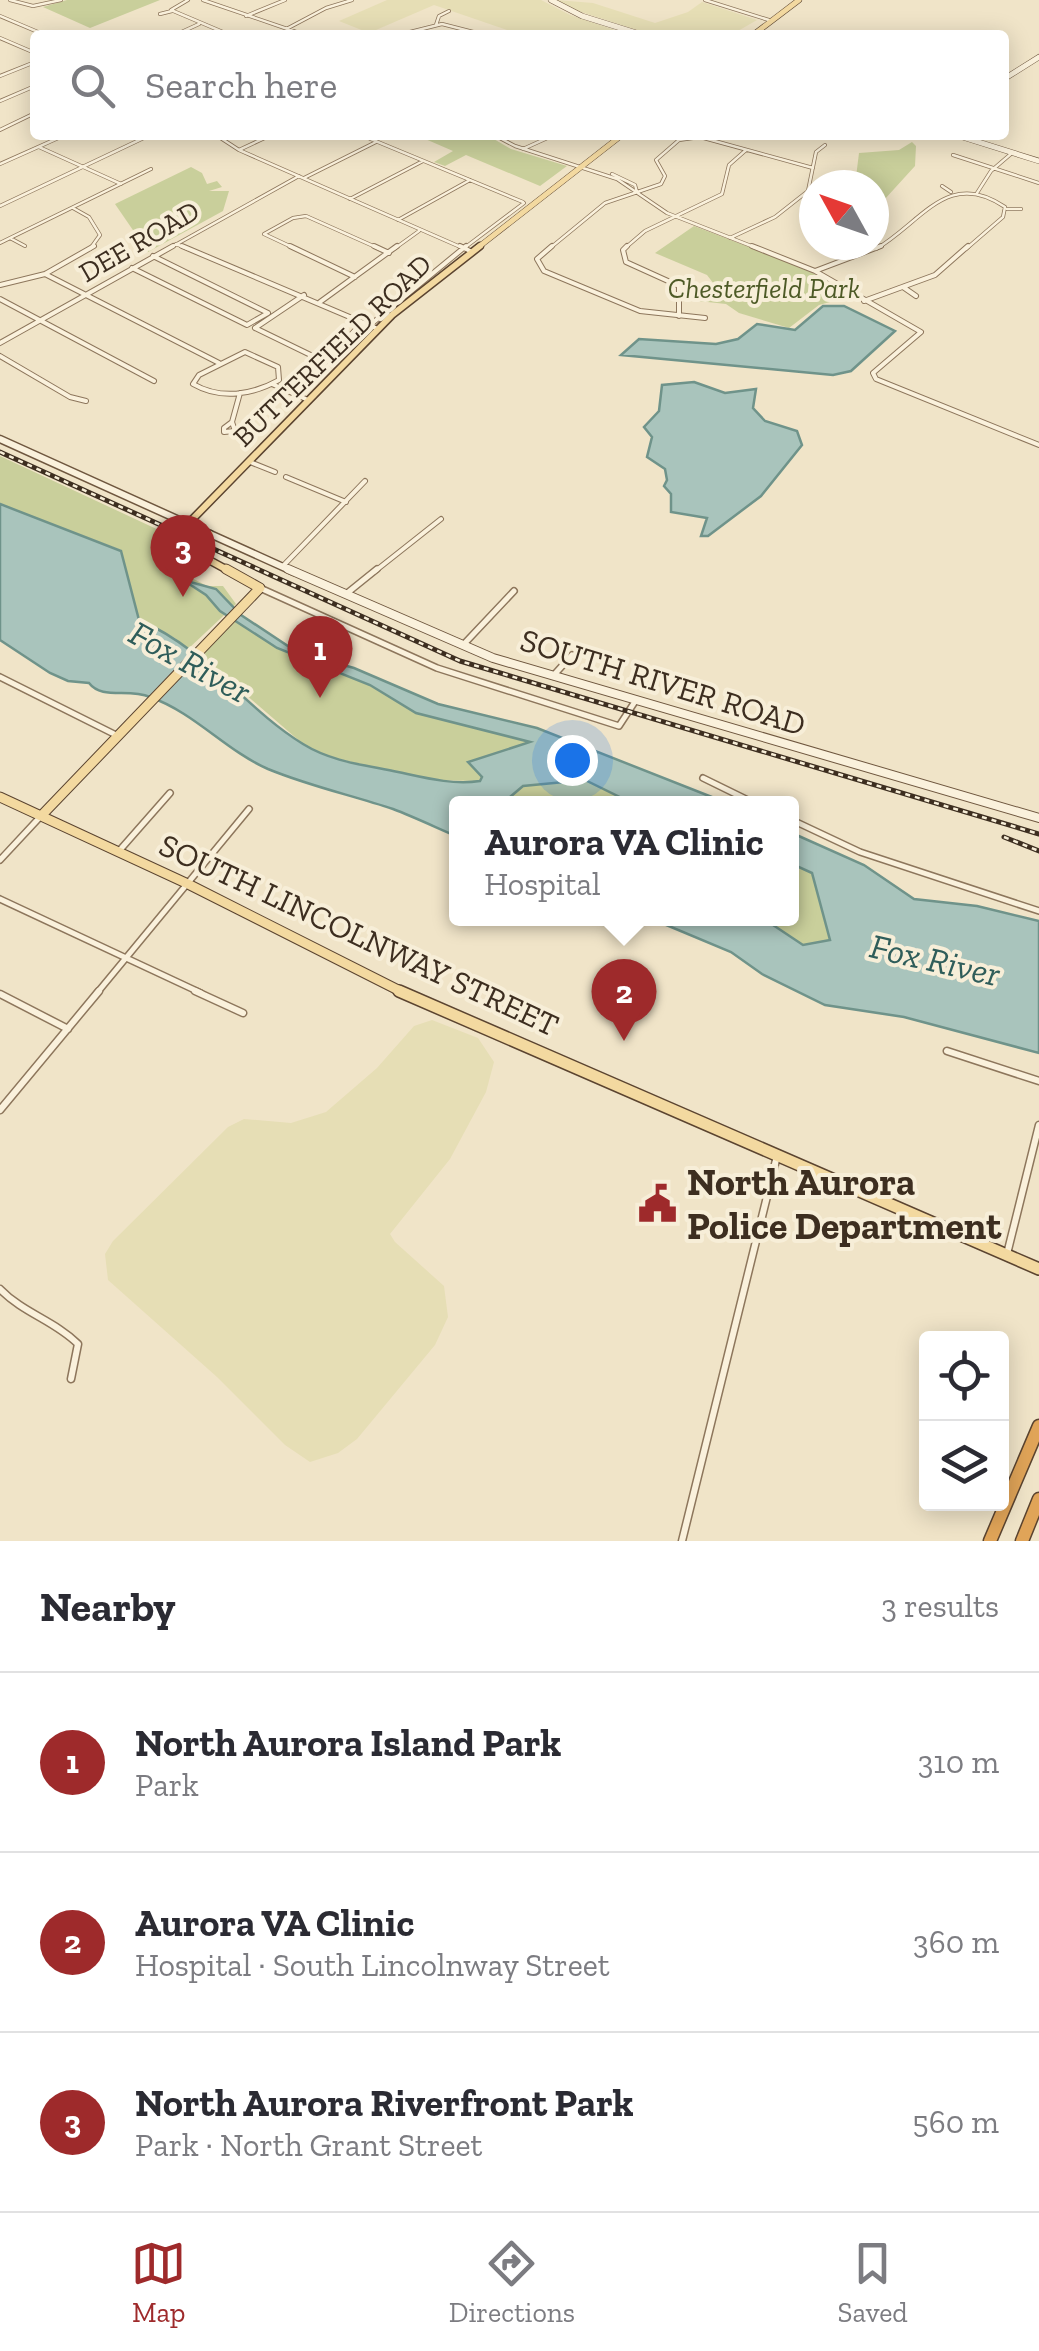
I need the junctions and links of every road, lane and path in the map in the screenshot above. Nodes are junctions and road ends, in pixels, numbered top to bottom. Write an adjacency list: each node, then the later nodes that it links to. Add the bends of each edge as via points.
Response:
1 (10, 0): 2 (street, via 33,6)
2 (61, 0)
3 (188, 0): 11 (street)
4 (203, 0): 14 (street)
5 (284, 0): 14 (street)
6 (352, 0): 22 (street)
7 (550, 0): 24 (main road)
8 (705, 0): 15 (street)
9 (799, 0): 15 (main road)
10 (449, 11): 17 (street)
11 (172, 12): 12 (street); 16 (street)
12 (160, 14)
13 (0, 16): 19 (street)
14 (246, 16): 22 (street)
15 (772, 20): 25 (main road)
16 (200, 24): 20 (street); 21 (street)
17 (436, 25): 18 (street); 23 (street)
18 (473, 29)
19 (33, 30)
20 (186, 30)
21 (216, 30)
22 (286, 30)
23 (417, 30)
24 (627, 30)
25 (759, 30)
26 (0, 38): 27 (street)
27 (14, 44): 28 (street); 29 (street)
28 (0, 49)
29 (30, 51)
30 (1039, 56): 32 (main road)
31 (30, 64): 33 (street)
32 (1009, 75)
33 (0, 76)
34 (30, 88): 35 (street)
35 (0, 100)
36 (30, 115): 37 (street)
37 (0, 130)
38 (54, 140): 51 (street)
39 (139, 140): 61 (street)
40 (224, 140): 53 (street)
41 (260, 140): 53 (street)
42 (372, 140): 49 (street)
43 (504, 140): 52 (street)
44 (544, 140): 52 (street)
45 (615, 140): 62 (main road, BUTTERFIELD ROAD)
46 (679, 140): 70 (street, via 657,158 664,182)
47 (709, 140): 54 (street)
48 (972, 140): 55 (main road)
49 (376, 142): 57 (street); 65 (street, DEE ROAD)
50 (825, 146): 63 (street, via 816,152)
51 (39, 147): 59 (street); 61 (street)
52 (523, 149): 62 (street)
53 (239, 150): 65 (street)
54 (746, 150): 63 (street); 79 (street, via 729,166 722,194)
55 (1012, 153): 58 (main road); 60 (street)
56 (953, 155): 60 (street)
57 (422, 161): 66 (street); 73 (street)
58 (1039, 161)
59 (0, 164)
60 (995, 166): 67 (street); 72 (street)
61 (82, 167): 68 (street); 75 (street)
62 (580, 167): 70 (street); 74 (main road, BUTTERFIELD ROAD)
63 (813, 168): 83 (street, via 811,188 797,202)
64 (151, 170): 68 (street)
65 (301, 177): 73 (street); 85 (street, DEE ROAD)
66 (470, 180): 74 (street); 80 (street)
67 (1039, 183)
68 (120, 184): 76 (street)
69 (942, 186): 71 (street)
70 (637, 192): 79 (street); 90 (street, via 598,207)
71 (951, 192): 72 (street); 93 (street, via 880,248)
72 (977, 193): 77 (street)
73 (350, 199): 80 (street)
74 (527, 204): 87 (main road, BUTTERFIELD ROAD)
75 (0, 206)
76 (73, 208): 82 (street); 94 (street, via 91,219 99,240)
77 (1007, 209): 78 (street); 97 (street, via 938,274)
78 (1021, 210)
79 (674, 216): 83 (street); 104 (street, via 640,234 619,256 679,286)
80 (398, 220): 81 (street)
81 (420, 230): 87 (street); 88 (street)
82 (10, 238): 84 (street); 86 (street)
83 (730, 238): 93 (street)
84 (0, 243)
85 (176, 244): 89 (street, DEE ROAD); 99 (street)
86 (25, 246)
87 (467, 250): 108 (main road, BUTTERFIELD ROAD)
88 (389, 252): 95 (street); 95 (street, via 303,216 265,232)
89 (152, 256): 92 (street, DEE ROAD); 92 (street, via 268,313 246,325)
90 (537, 264): 91 (street); 104 (street, via 636,310)
91 (529, 265)
92 (131, 268): 98 (street, DEE ROAD)
93 (814, 272): 102 (street)
94 (45, 274): 96 (street); 98 (street)
95 (355, 277): 103 (street)
96 (0, 286)
97 (902, 287): 100 (street); 102 (street)
98 (85, 294): 106 (street, DEE ROAD); 111 (street)
99 (304, 295): 103 (street); 107 (street, BUTTERFIELD ROAD, via 255,328 325,362)
100 (916, 296)
101 (0, 299): 106 (street)
102 (864, 301): 119 (street, via 921,332 873,373 876,379)
103 (320, 302): 107 (street)
104 (679, 316): 105 (street)
105 (705, 318)
106 (41, 321): 109 (street, DEE ROAD); 112 (street)
107 (363, 322): 108 (street)
108 (374, 327): 115 (main road, BUTTERFIELD ROAD)
109 (0, 344)
110 (0, 356): 116 (street)
111 (219, 363): 113 (street, via 254,354 278,367 279,380); 114 (street, via 193,384)
112 (154, 381)
113 (272, 384): 114 (street); 115 (street)
114 (240, 393): 117 (street)
115 (308, 400): 120 (main road, BUTTERFIELD ROAD)
116 (86, 402)
117 (232, 422)
118 (0, 439): 126 (main road, SOUTH RIVER ROAD)
119 (1039, 445)
120 (248, 461): 121 (street); 126 (main road, BUTTERFIELD ROAD)
121 (275, 472)
122 (286, 476): 124 (street)
123 (366, 481): 124 (street)
124 (346, 502): 129 (street)
125 (441, 519): 132 (street)
126 (187, 523): 127 (main road, SOUTH RIVER ROAD); 128 (main road, BUTTERFIELD ROAD)
127 (210, 534): 128 (main road); 129 (main road, SOUTH RIVER ROAD)
128 (180, 538): 130 (main road, via 173,542 180,551)
129 (282, 566): 132 (main road, SOUTH RIVER ROAD)
130 (260, 588): 137 (street, via 454,674 620,726); 138 (main road)
131 (514, 591): 133 (street)
132 (346, 594): 133 (main road, SOUTH RIVER ROAD)
133 (462, 646): 135 (main road, SOUTH RIVER ROAD)
134 (572, 656): 135 (street)
135 (553, 676): 137 (main road, SOUTH RIVER ROAD)
136 (0, 677): 138 (street)
137 (636, 700): 145 (main road, SOUTH RIVER ROAD)
138 (118, 736): 144 (main road)
139 (703, 778): 141 (street)
140 (170, 794): 147 (street)
141 (740, 796)
142 (0, 797): 144 (main road, SOUTH LINCOLNWAY STREET)
143 (249, 809): 149 (street)
144 (41, 816): 147 (main road, SOUTH LINCOLNWAY STREET); 148 (street)
145 (1039, 818)
146 (799, 823): 151 (street, via 860,852)
147 (119, 852): 149 (main road, SOUTH LINCOLNWAY STREET)
148 (0, 860)
149 (188, 884): 152 (street); 160 (main road, SOUTH LINCOLNWAY STREET, via 412,997)
150 (0, 898): 152 (street)
151 (1039, 910)
152 (126, 960): 154 (street); 155 (street)
153 (0, 994): 155 (street)
154 (244, 1012)
155 (68, 1029): 158 (street)
156 (947, 1051): 157 (street)
157 (1039, 1081)
158 (2, 1105)
159 (1039, 1125): 161 (street)
160 (777, 1156): 161 (main road, SOUTH LINCOLNWAY STREET); 167 (street)
161 (1007, 1254): 162 (main road, SOUTH LINCOLNWAY STREET)
162 (1039, 1269)
163 (0, 1289): 164 (street, via 19,1310 72,1336 78,1344)
164 (71, 1379)
165 (1039, 1426): 168 (highway)
166 (1039, 1499): 169 (highway)
167 (682, 1541)
168 (990, 1541)
169 (1022, 1541)

